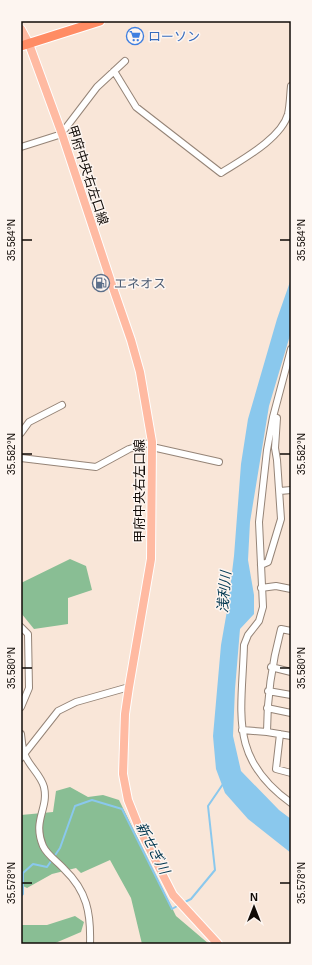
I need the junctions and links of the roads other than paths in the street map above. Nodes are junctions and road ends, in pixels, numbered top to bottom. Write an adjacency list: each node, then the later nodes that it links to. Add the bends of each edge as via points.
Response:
1 (100, 21): 3 (highway)
2 (21, 29): 3 (main road, 甲府中央右左口線)
3 (25, 45): 7 (main road, 甲府中央右左口線)
4 (125, 61): 5 (street)
5 (114, 71): 6 (street, via 136,106 221,173 274,136 288,116); 7 (street, via 97,87)
6 (291, 86)
7 (61, 132): 8 (street); 13 (main road, 甲府中央右左口線, via 131,340 140,372)
8 (21, 147)
9 (291, 349): 11 (street)
10 (62, 404): 12 (street, via 29,422)
11 (273, 417): 17 (street, via 277,418 275,448); 18 (street, via 259,522)
12 (21, 433)
13 (152, 444): 14 (street, via 129,449 96,467); 15 (street); 25 (main road, 甲府中央右左口線, via 151,559)
14 (21, 458)
15 (218, 462)
16 (291, 490): 17 (street)
17 (280, 491): 18 (street, via 281,519 268,562)
18 (261, 565): 19 (street)
19 (261, 588): 20 (street, via 276,586); 31 (street, via 263,607 259,621 244,645)
20 (291, 589)
21 (21, 627): 28 (street, via 28,634 29,688)
22 (291, 631): 23 (street, via 281,629)
23 (271, 667): 24 (street); 26 (street)
24 (291, 672)
25 (129, 686): 36 (street, via 76,702 58,711); 40 (main road, 甲府中央右左口線, via 125,714 123,774 128,800 173,895)
26 (268, 691): 27 (street); 29 (street)
27 (291, 695)
28 (21, 707)
29 (267, 708): 30 (street); 32 (street)
30 (291, 713)
31 (242, 730): 32 (street); 38 (street, via 246,751 261,777)
32 (267, 732): 34 (street)
33 (21, 734): 36 (street)
34 (280, 734): 35 (street); 37 (street, via 276,769)
35 (291, 736)
36 (23, 757): 39 (street, via 44,786 44,802 38,828 44,849 72,876 86,901 90,913)
37 (291, 773)
38 (291, 803)
39 (90, 944)
40 (218, 944)

